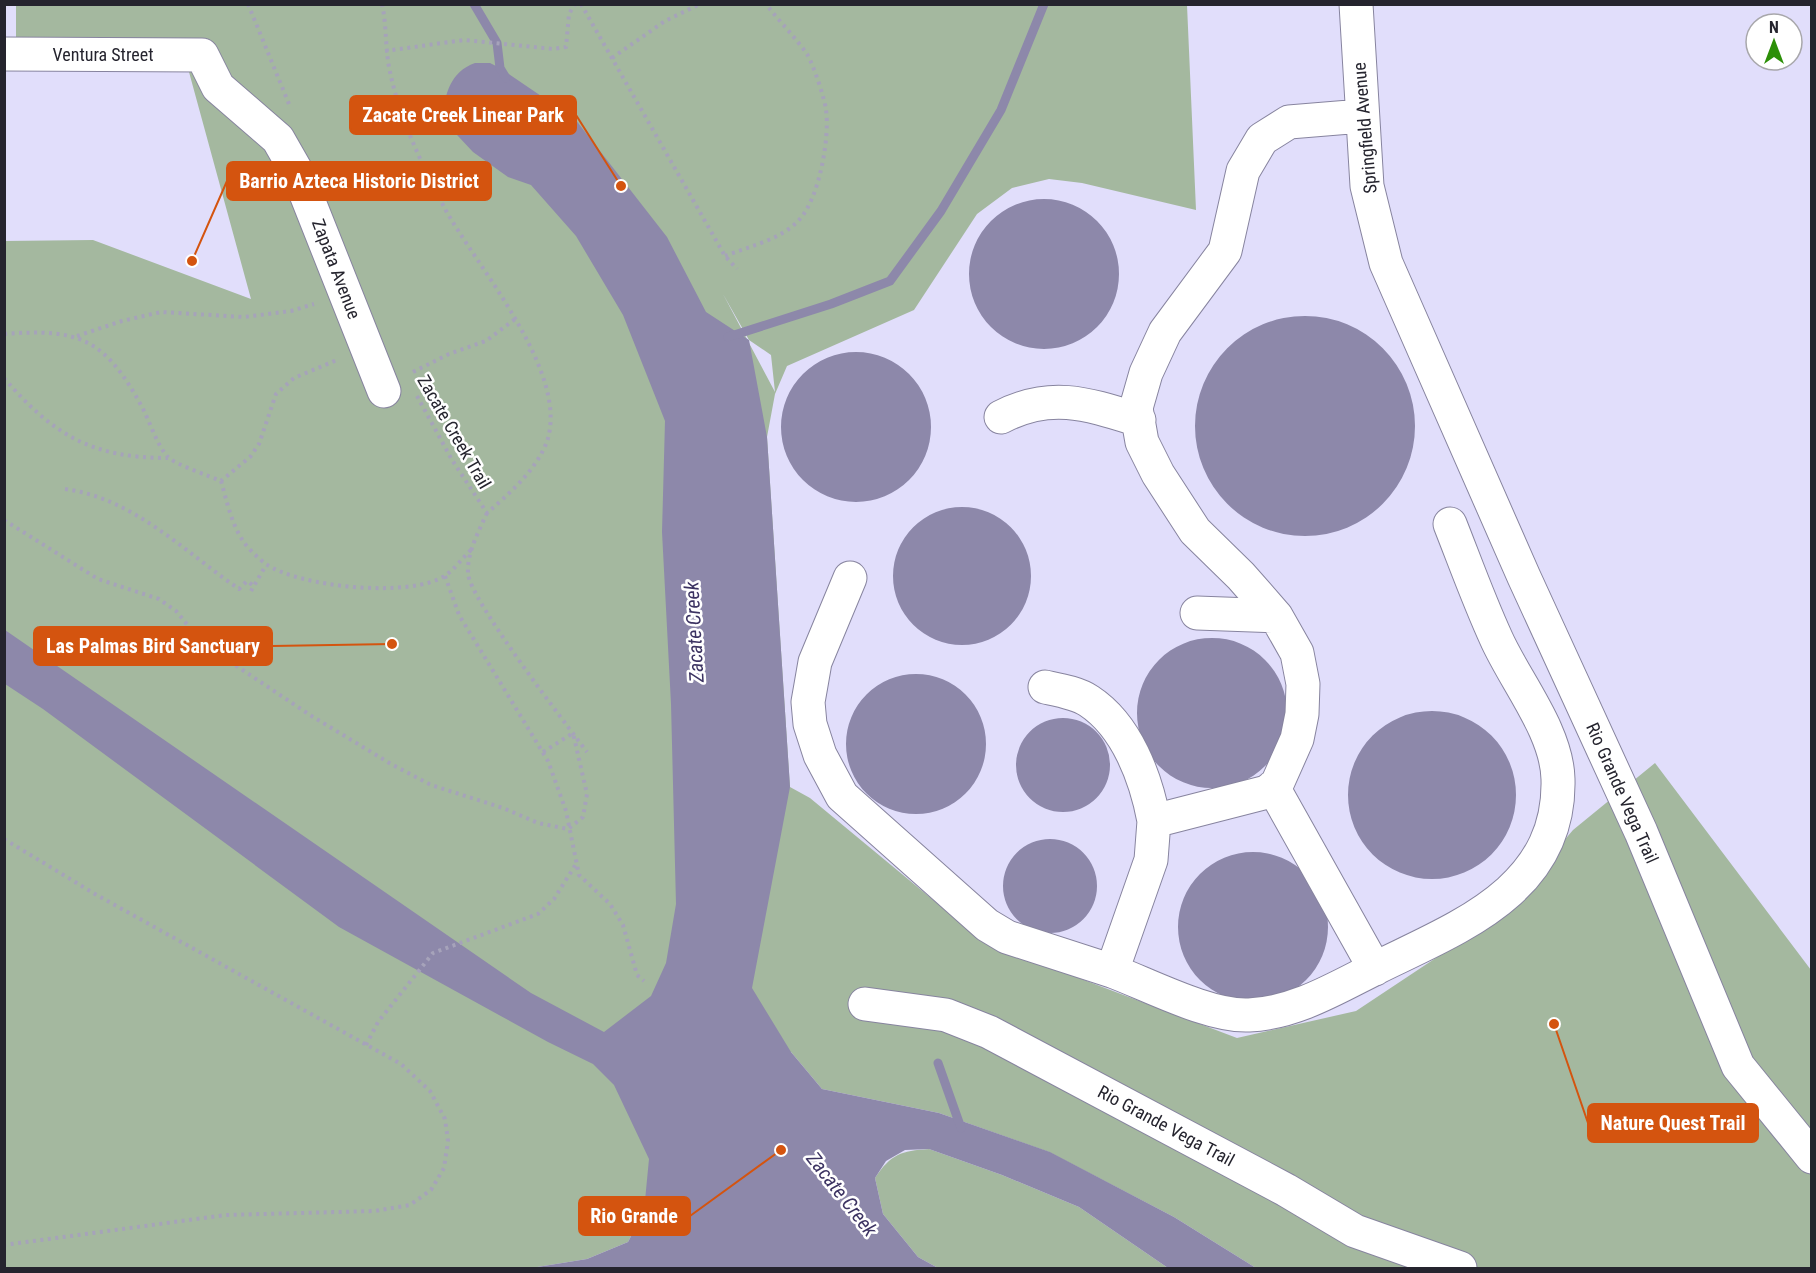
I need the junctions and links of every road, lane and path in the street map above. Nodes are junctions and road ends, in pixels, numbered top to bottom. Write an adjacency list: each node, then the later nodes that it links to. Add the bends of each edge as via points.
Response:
1 (248, 4): 12 (path)
2 (382, 4): 9 (path, Zacate Creek Trail)
3 (575, 4): 9 (path, via 569,14 566,47 464,40)
4 (581, 4): 11 (path)
5 (700, 4): 11 (path, via 665,21)
6 (766, 4): 16 (path, via 808,56 826,110 823,165 801,219 770,238)
7 (1356, 4): 13 (street, Springfield Avenue)
8 (206, 48): 10 (street, Ventura Street); 18 (street, Zapata Avenue, via 218,87 278,139 298,174)
9 (386, 51): 14 (path, Zacate Creek Trail, via 399,104)
10 (4, 54)
11 (612, 58): 16 (path)
12 (293, 113)
13 (1362, 116): 26 (street, Springfield Avenue, via 1367,186 1386,263); 28 (street, via 1289,122 1262,139 1243,171 1225,250 1165,332 1146,374 1136,408)
14 (425, 167): 15 (path, via 386,186); 19 (path, Zacate Creek Trail, via 445,209)
15 (329, 194)
16 (725, 256): 17 (path)
17 (737, 269)
18 (345, 293): 21 (path, via 266,315 152,314); 22 (street, Zapata Avenue)
19 (515, 319): 24 (path, via 486,341 449,354); 32 (path, Zacate Creek Trail, via 540,371 550,429 535,462 511,493)
20 (4, 334): 21 (path)
21 (77, 336): 29 (path, via 96,346 116,366)
22 (367, 348): 24 (street, Zapata Avenue); 30 (path, via 294,378 276,394 259,444 250,457)
23 (4, 378): 29 (path, via 58,431 81,443 110,452)
24 (395, 383)
25 (416, 394): 32 (path, Zacate Creek Trail)
26 (1453, 416): 55 (street, Rio Grande Vega Trail, via 1641,832 1737,1066)
27 (1001, 417): 28 (street, via 1045,402 1072,401)
28 (1139, 420): 40 (street, via 1142,442 1158,474 1195,531)
29 (168, 458): 30 (path)
30 (221, 481): 36 (path, via 233,522 246,545)
31 (65, 489): 36 (path, via 126,509 239,589 247,581 253,588)
32 (487, 513): 35 (path)
33 (4, 520): 47 (path, via 98,579 159,600 176,611 200,640 217,653 310,716 391,764 431,785 538,823)
34 (1450, 524): 50 (street, via 1496,639 1554,753 1558,776 1555,817 1538,857 1505,898 1470,922)
35 (472, 549): 37 (path); 42 (path, via 468,574 471,587)
36 (266, 565): 37 (path, via 352,588 423,584)
37 (445, 576): 43 (path, via 459,615)
38 (850, 578): 51 (street, via 815,662 808,702 810,723 831,780 855,808 987,925 1007,937)
39 (1197, 614): 40 (street)
40 (1276, 616): 45 (street, via 1297,653 1303,684 1297,739)
41 (1045, 687): 46 (street, via 1087,699 1106,713 1135,760)
42 (573, 733): 43 (path); 44 (path); 47 (path, via 587,794 583,818)
43 (543, 752): 47 (path, via 566,811)
44 (587, 752)
45 (1273, 787): 46 (street, via 1247,799); 50 (street)
46 (1154, 821): 51 (street, via 1150,860)
47 (568, 829): 49 (path)
48 (4, 839): 54 (path)
49 (576, 863): 52 (path, via 579,875 610,904 623,925 637,975); 54 (path, via 554,899 538,914 433,953 378,1022)
50 (1375, 969): 51 (street, via 1296,1005 1249,1015 1211,1009)
51 (1112, 970)
52 (644, 981)
53 (865, 1004): 57 (street, Rio Grande Vega Trail, via 946,1015 989,1032 1286,1190 1354,1231)
54 (366, 1045): 56 (path, via 401,1064 430,1091 445,1119 448,1141 444,1168 431,1190 410,1205 375,1211 226,1215)
55 (1812, 1157)
56 (4, 1245)
57 (1460, 1269)

